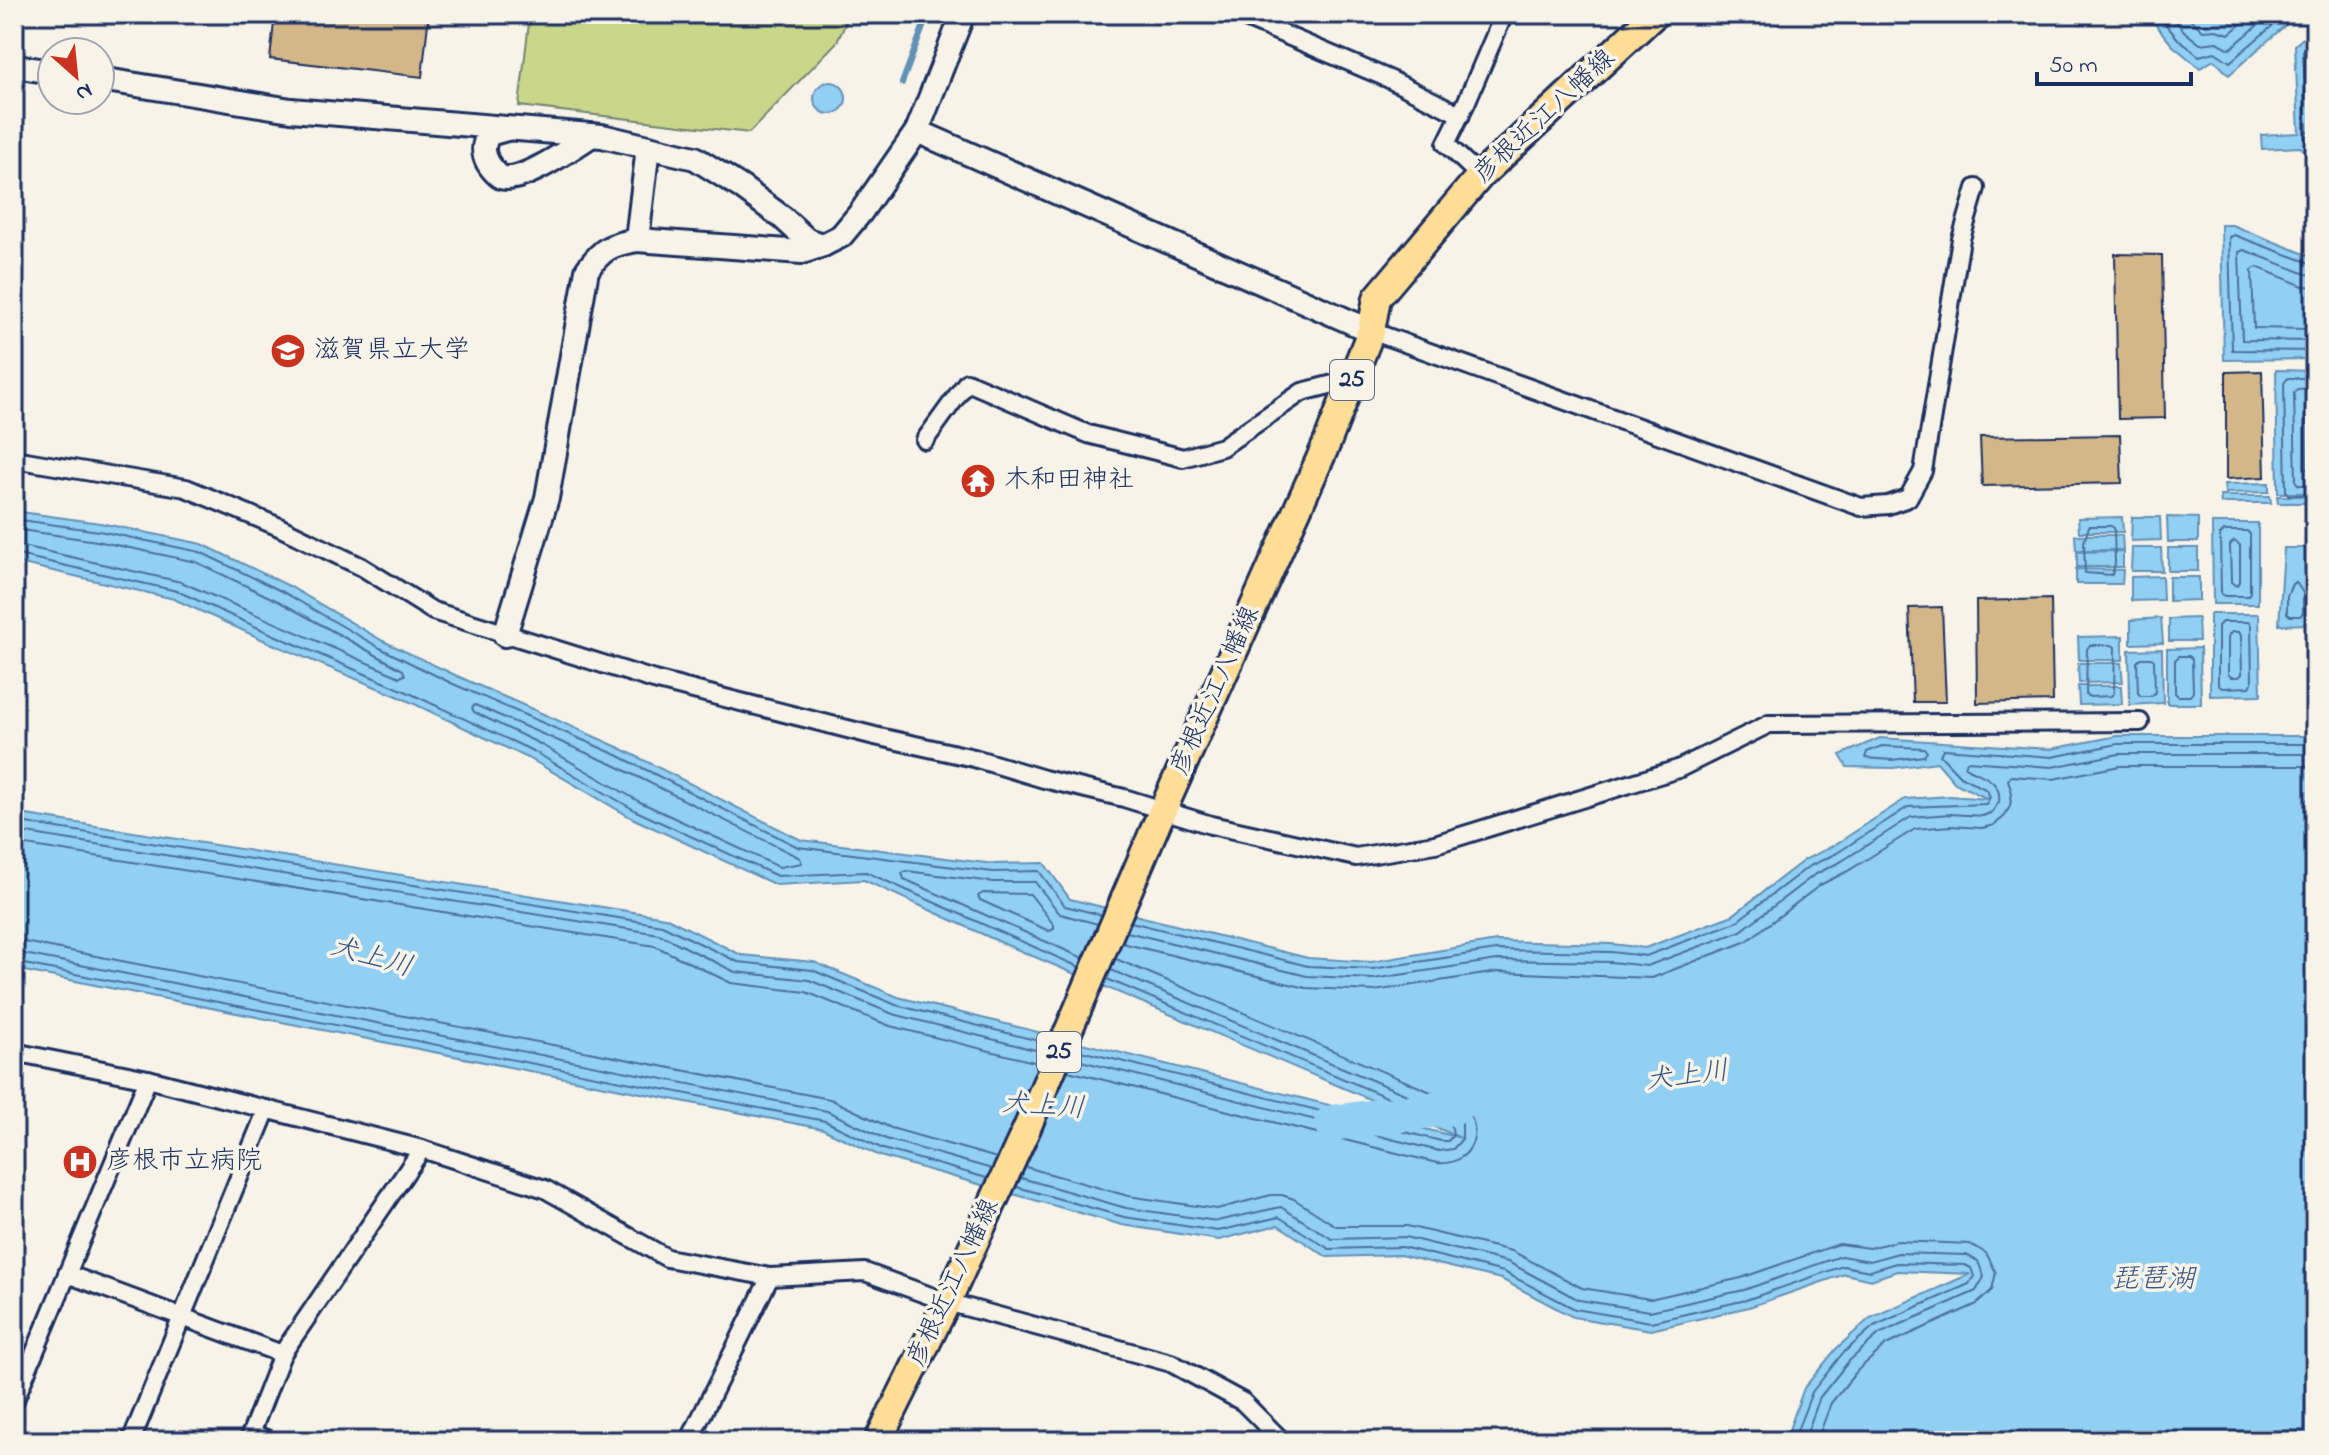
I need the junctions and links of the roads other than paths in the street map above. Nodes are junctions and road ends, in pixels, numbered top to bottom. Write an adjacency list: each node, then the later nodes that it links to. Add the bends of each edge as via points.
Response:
1 (963, 14): 10 (street)
2 (1236, 14): 8 (street)
3 (1504, 14): 8 (street)
4 (1655, 14): 13 (main road, 彦根近江八幡線 / 25)
5 (14, 66): 6 (street)
6 (36, 69)
7 (116, 82): 9 (street, via 291,110)
8 (1461, 115): 13 (street, via 1446,144)
9 (512, 128): 11 (street); 11 (street, via 489,134 483,144 494,171 512,179)
10 (917, 131): 16 (street, via 861,212 841,236); 17 (street)
11 (592, 135): 12 (street)
12 (648, 147): 15 (street); 16 (street, via 695,158 807,240)
13 (1480, 176): 17 (main road, 彦根近江八幡線 / 25, via 1377,298)
14 (1976, 188): 17 (street, via 1961,239 1923,471 1908,498 1888,505 1861,507)
15 (637, 240): 16 (street, via 802,252); 21 (street, via 612,244 587,270 547,498)
16 (823, 245)
17 (1371, 331): 18 (main road, 彦根近江八幡線 / 25)
18 (1353, 379): 19 (street, via 1302,392 1222,447 1183,458 1088,434 967,382); 23 (main road, 彦根近江八幡線 / 25)
19 (925, 440)
20 (14, 459): 21 (street, via 186,488 362,567 433,611)
21 (505, 635): 23 (street, via 654,680 974,758)
22 (2140, 722): 23 (street, via 1769,724 1678,769 1435,844 1356,857)
23 (1160, 816): 30 (main road, 彦根近江八幡線 / 25)
24 (14, 1052): 25 (street)
25 (148, 1079): 26 (street); 28 (street)
26 (267, 1109): 27 (street); 31 (street)
27 (422, 1149): 29 (street, via 545,1189 667,1258); 32 (street)
28 (67, 1274): 31 (street); 33 (street)
29 (770, 1277): 30 (street, via 865,1272); 37 (street)
30 (952, 1290): 38 (main road, 彦根近江八幡線 / 25); 39 (street, via 1171,1363 1243,1402)
31 (181, 1316): 32 (street); 35 (street)
32 (282, 1354): 34 (street)
33 (14, 1402)
34 (250, 1437): 36 (street)
35 (131, 1441)
36 (271, 1441)
37 (689, 1441)
38 (878, 1441)
39 (1282, 1441)

